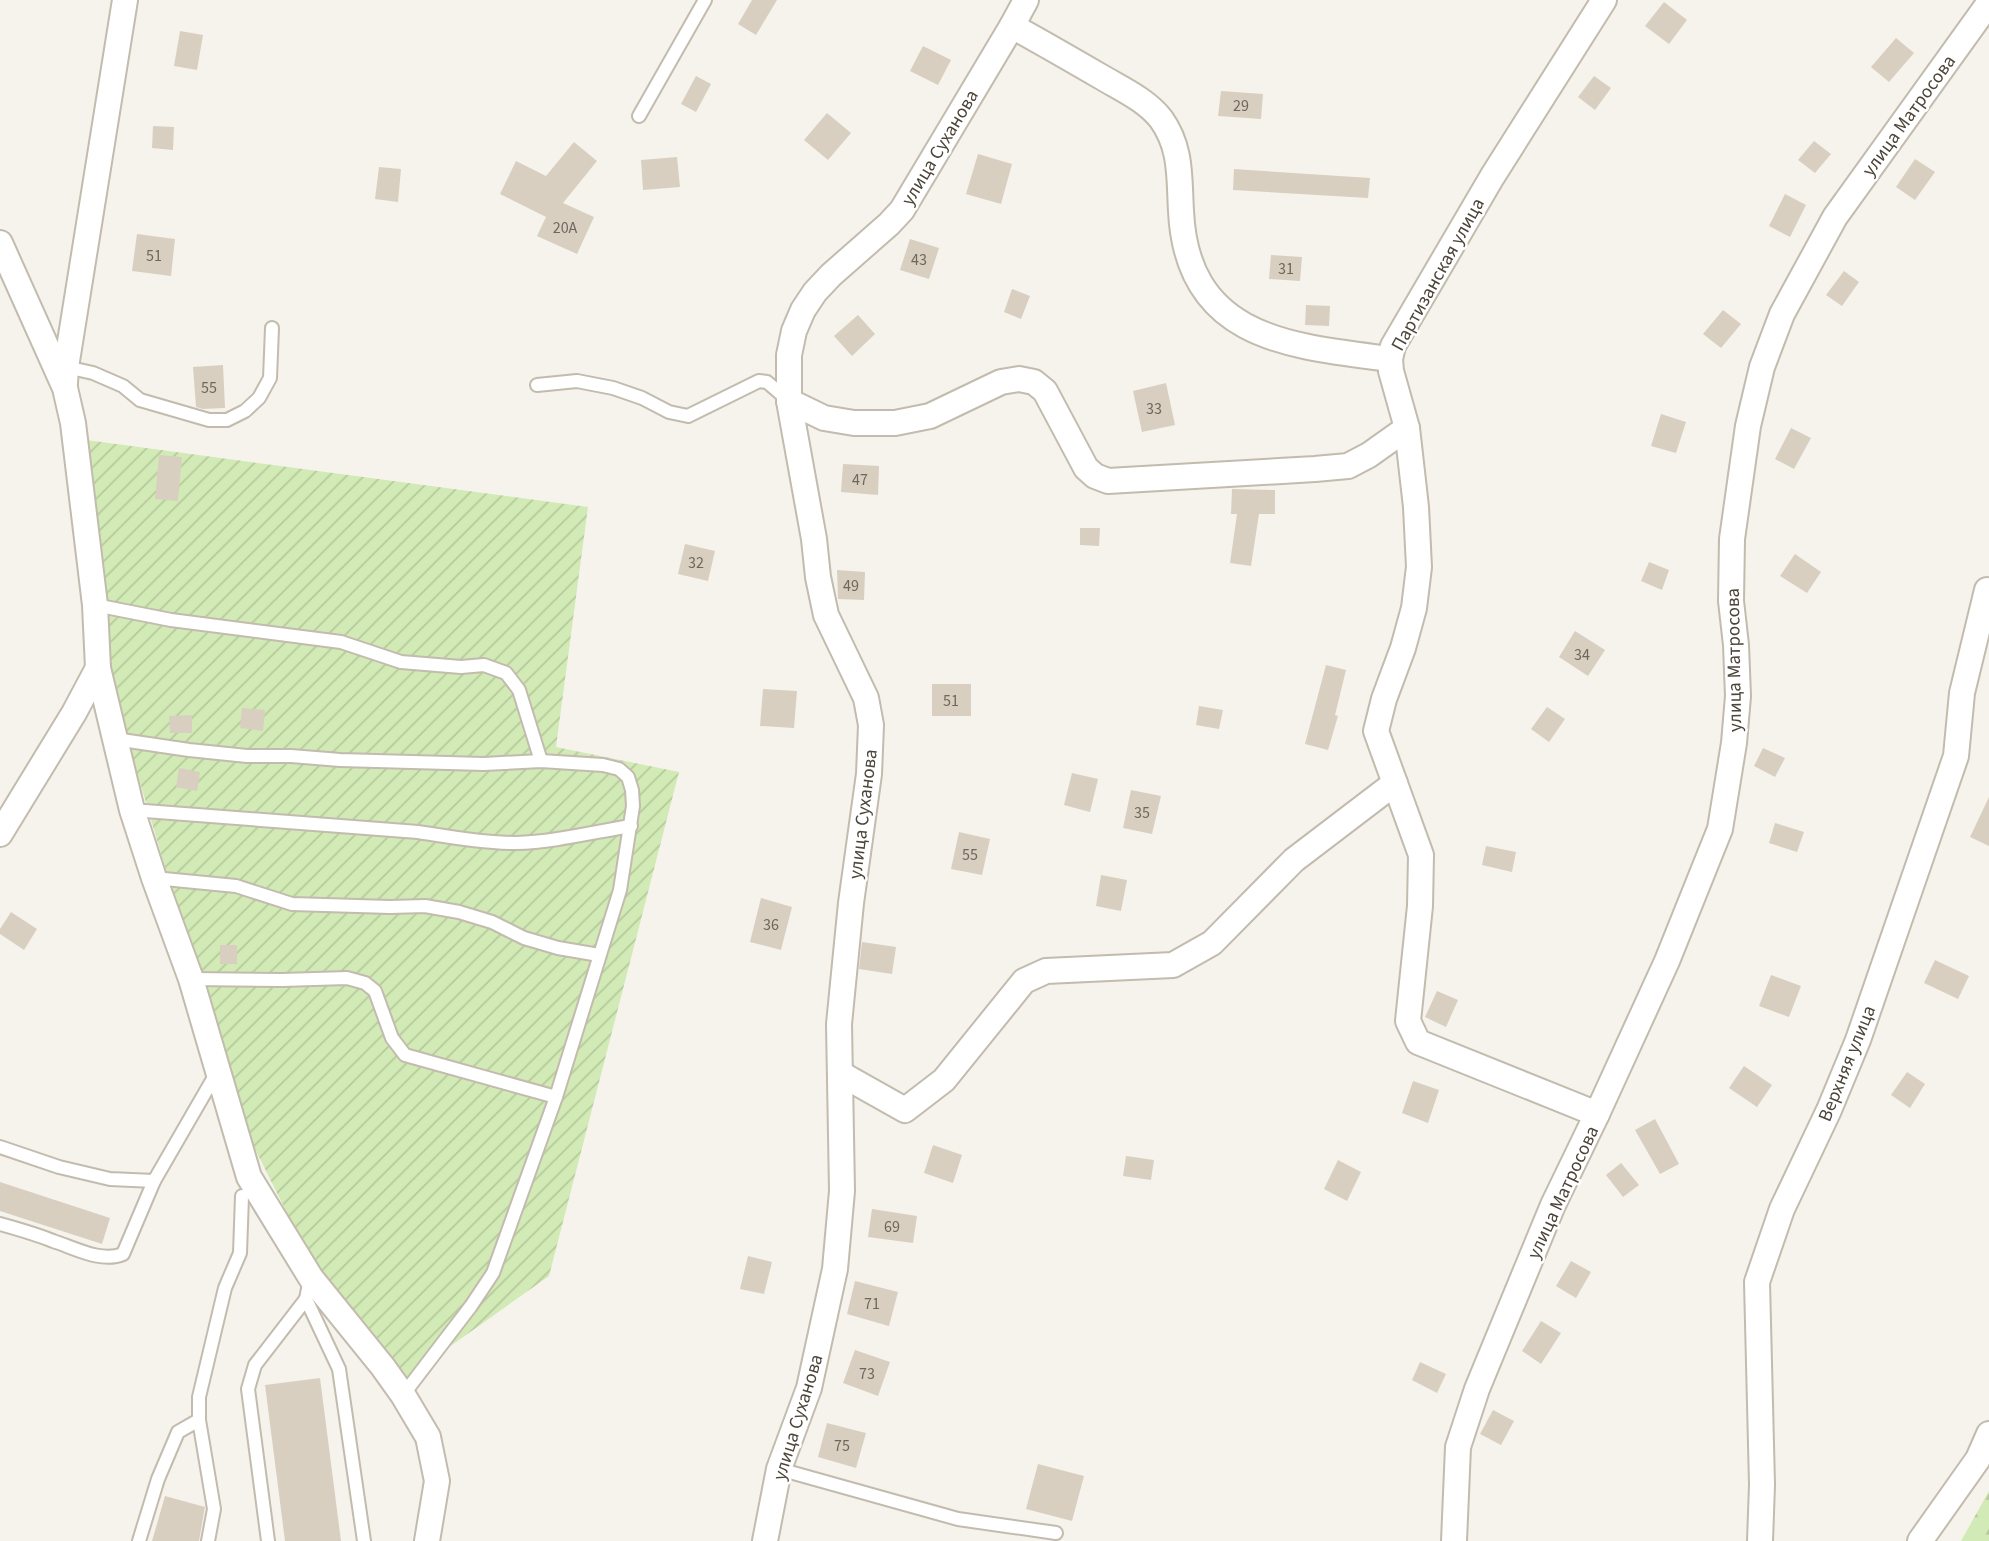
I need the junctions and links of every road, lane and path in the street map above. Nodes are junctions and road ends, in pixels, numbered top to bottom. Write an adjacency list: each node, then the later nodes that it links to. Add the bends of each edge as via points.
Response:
1 (125, 0): 11 (street)
2 (705, 0): 7 (lane)
3 (1026, 0): 6 (street, улица Суханова)
4 (1604, 0): 10 (street, Партизанская улица, via 1492,177 1393,346)
5 (1981, 3): 30 (street, улица Матросова, via 1835,217 1782,314 1762,367 1748,426 1732,538 1738,696 1720,829 1667,961)
6 (1012, 26): 10 (street, via 1130,93 1161,120 1178,159 1184,240 1192,269 1223,312 1282,342); 13 (street, улица Суханова, via 902,210 831,275 803,310 789,355)
7 (639, 116)
8 (0, 243): 11 (street)
9 (272, 328): 11 (lane, via 270,378 259,398 227,420 209,420 140,400 123,386 93,373)
10 (1390, 359): 14 (street, Партизанская улица)
11 (65, 378): 16 (street)
12 (537, 385): 13 (lane, via 576,381 613,388 688,416 760,381)
13 (789, 401): 14 (street, via 824,418 895,423 930,416 1001,382 1027,380 1045,391 1086,468 1108,481 1348,466); 28 (street, улица Суханова, via 826,615 866,698 871,725 839,1024)
14 (1407, 428): 20 (street, Партизанская улица, via 1419,567 1414,608 1376,731)
15 (1987, 590): 48 (street, Верхняя улица, via 1962,693 1956,756 1858,1040 1756,1282)
16 (95, 605): 17 (street); 19 (lane, via 171,621 341,642 401,662 484,665 506,673 519,690)
17 (98, 668): 18 (street); 23 (street)
18 (115, 738): 19 (lane, via 247,755 484,764); 21 (street)
19 (541, 761): 22 (lane, via 619,769 632,790)
20 (1395, 783): 28 (street, via 1294,860 1212,943 1172,965 1046,971 1024,981 944,1080 905,1110); 30 (street, Партизанская улица, via 1421,855 1408,1020 1418,1042)
21 (132, 810): 22 (lane, via 516,843); 24 (street)
22 (631, 826): 25 (lane, via 620,890)
23 (0, 834)
24 (153, 878): 25 (lane, via 236,887 292,904 425,906 492,922 558,948); 26 (street)
25 (599, 954): 29 (lane)
26 (191, 979): 27 (street); 29 (lane, via 347,978 365,983 375,991 392,1038 405,1055)
27 (219, 1069): 32 (lane); 35 (street, via 249,1177)
28 (841, 1074): 39 (street, улица Суханова, via 842,1191 835,1269 809,1388)
29 (556, 1097): 36 (lane, via 493,1273)
30 (1597, 1114): 47 (street, улица Матросова, via 1553,1205 1477,1389 1458,1447)
31 (0, 1147): 32 (lane, via 110,1179)
32 (154, 1181): 34 (lane, via 123,1254 115,1257 75,1250)
33 (242, 1196): 37 (lane, via 240,1253 225,1287 199,1397)
34 (0, 1224)
35 (308, 1288): 36 (street, via 383,1367); 43 (lane, via 255,1365 248,1389); 44 (lane, via 339,1370)
36 (403, 1395): 45 (street, via 428,1437 437,1481)
37 (199, 1420): 41 (lane, via 178,1432); 42 (lane, via 214,1509)
38 (1989, 1434): 49 (street, via 1978,1459)
39 (779, 1469): 40 (lane, via 958,1519); 46 (street, улица Суханова)
40 (1056, 1533)
41 (139, 1541)
42 (208, 1541)
43 (268, 1541)
44 (364, 1541)
45 (427, 1541)
46 (765, 1541)
47 (1454, 1541)
48 (1760, 1541)
49 (1920, 1541)

